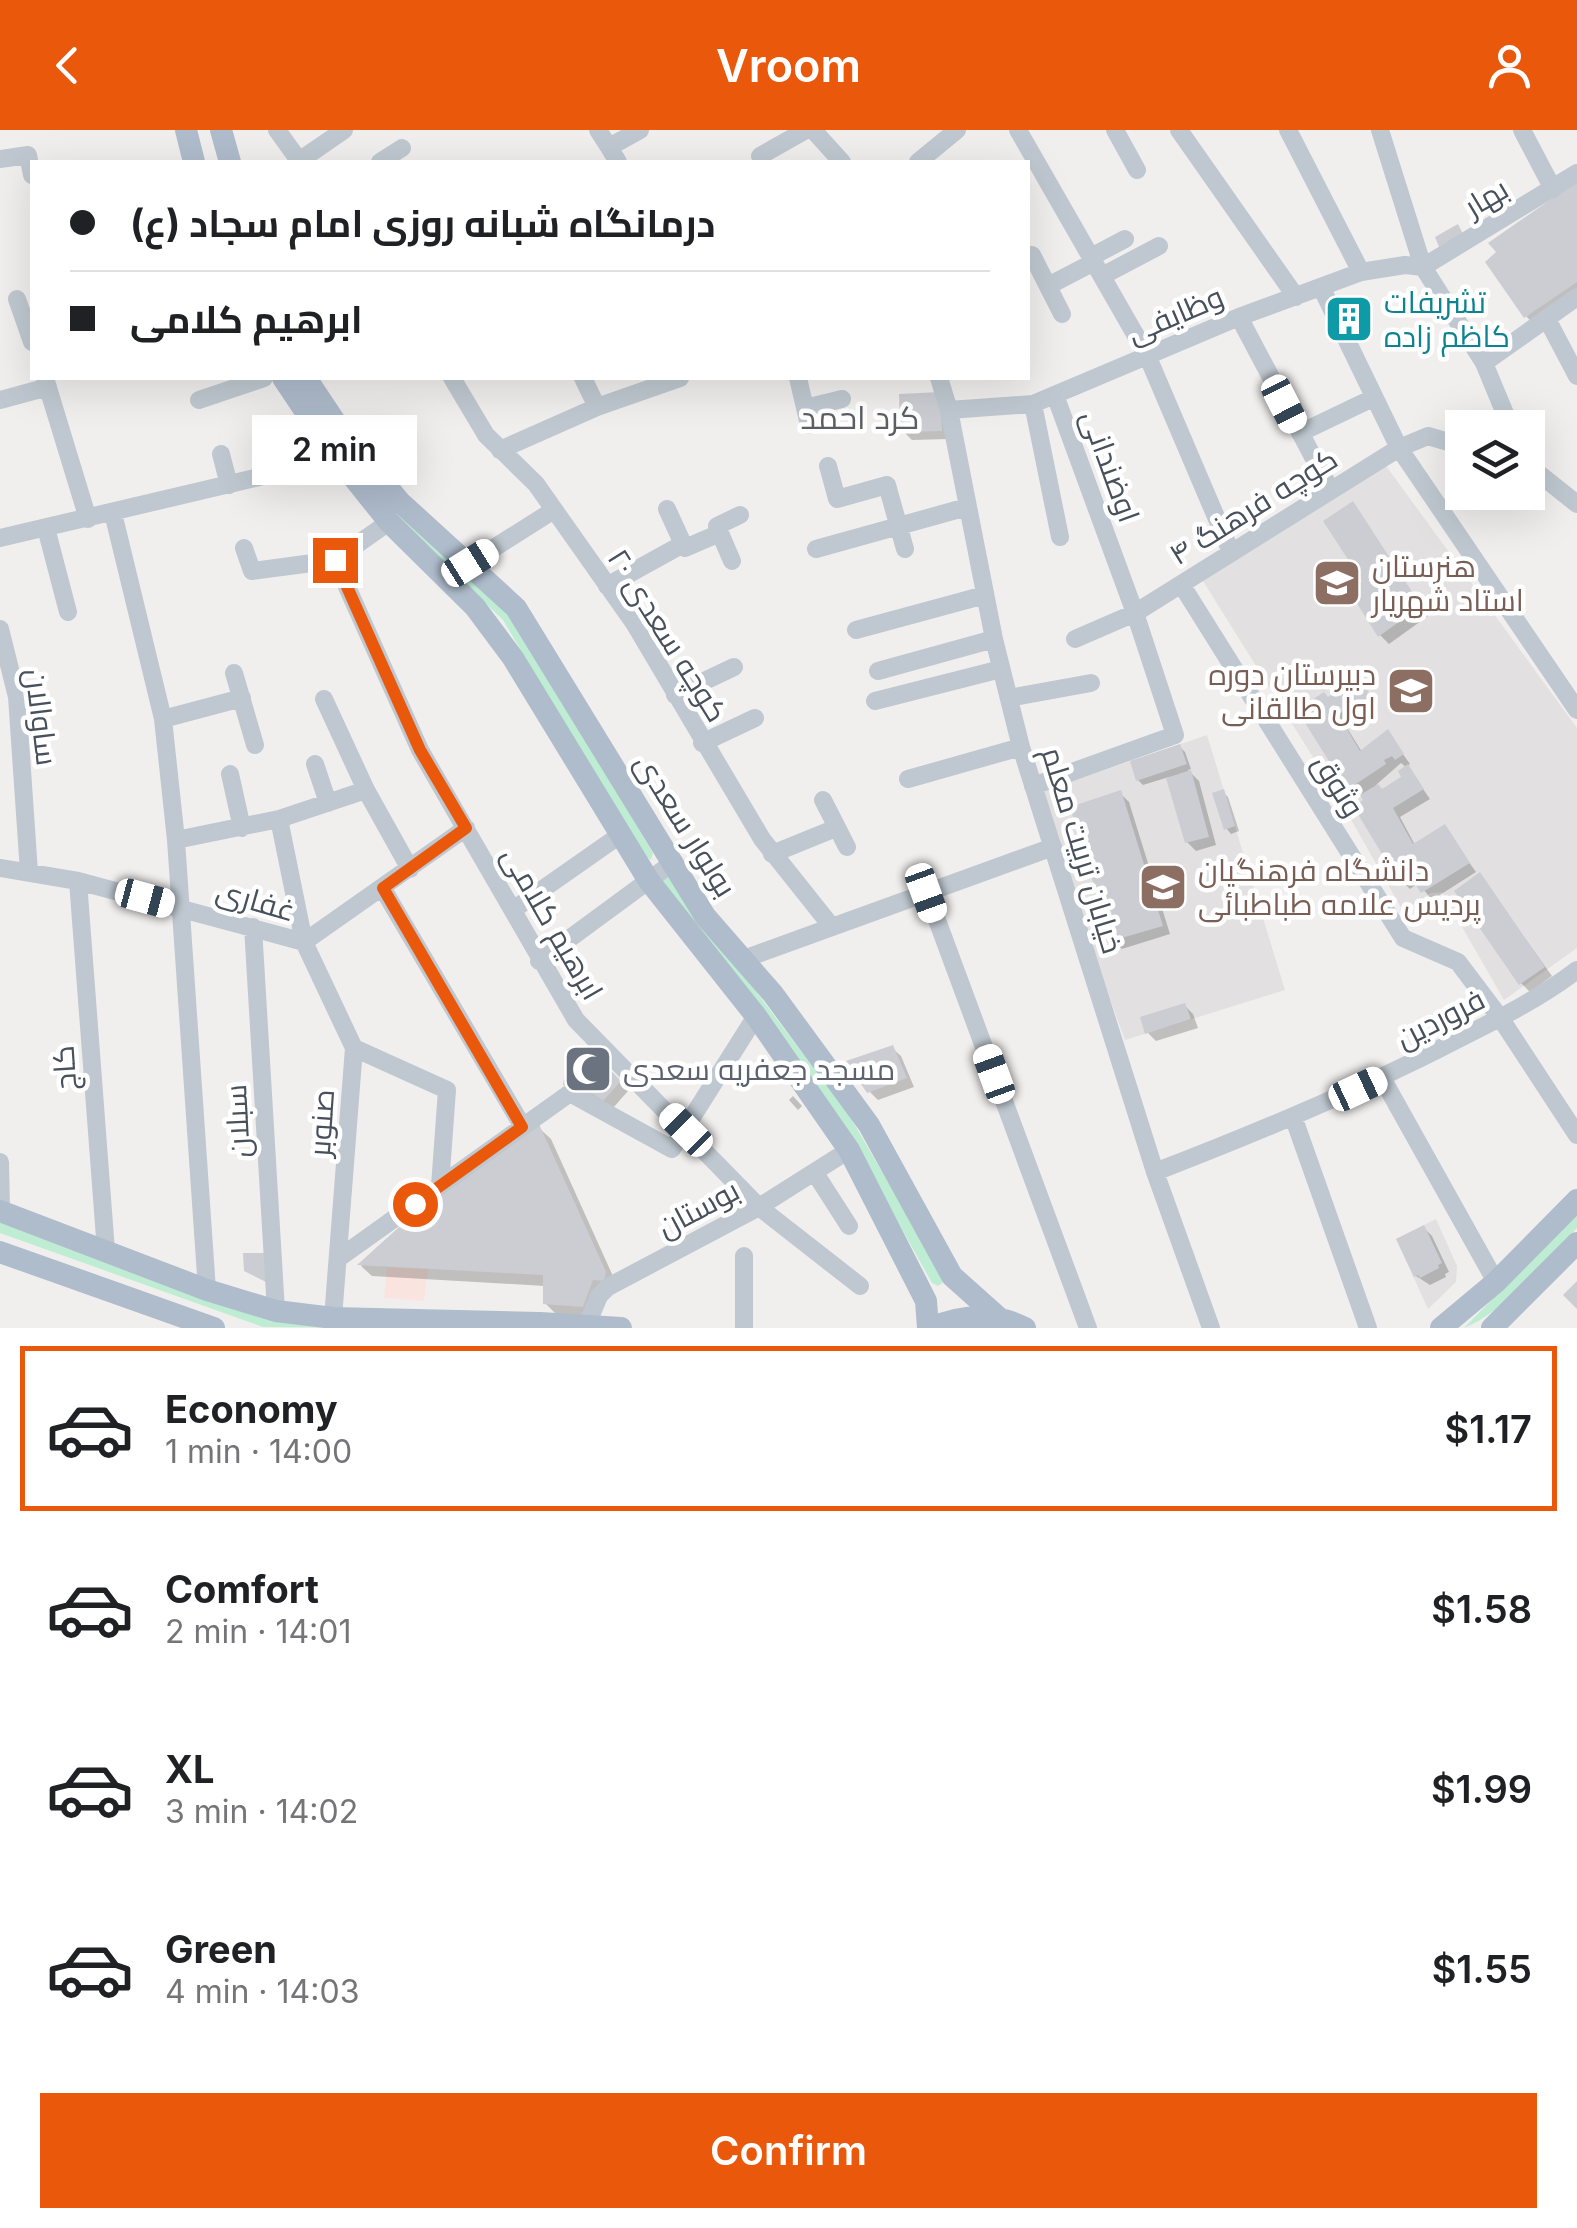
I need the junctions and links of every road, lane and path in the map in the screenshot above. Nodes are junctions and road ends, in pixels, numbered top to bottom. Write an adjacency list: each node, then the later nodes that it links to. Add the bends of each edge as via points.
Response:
1 (186, 130): 20 (main road)
2 (198, 130): 21 (main road)
3 (211, 130): 22 (main road)
4 (221, 130): 23 (main road)
5 (278, 130): 24 (street)
6 (344, 130): 25 (street)
7 (598, 130): 18 (street)
8 (640, 130): 18 (street)
9 (810, 130): 27 (street); 28 (street)
10 (957, 130): 29 (street)
11 (1018, 130): 37 (street)
12 (1115, 130): 31 (street)
13 (1178, 130): 42 (street)
14 (1288, 130): 39 (street)
15 (1380, 130): 38 (street)
16 (1522, 130): 33 (street)
17 (402, 148): 26 (street)
18 (613, 155)
19 (0, 159): 30 (street, via 28,155)
20 (194, 160)
21 (206, 160)
22 (219, 160)
23 (229, 160)
24 (299, 160)
25 (303, 160)
26 (383, 160)
27 (762, 160)
28 (840, 160)
29 (920, 160)
30 (30, 164)
31 (1137, 170)
32 (1577, 173): 33 (street, بهار)
33 (1553, 189): 38 (street, بهار)
34 (1124, 238): 37 (street)
35 (1159, 246): 37 (street)
36 (1032, 255): 40 (street)
37 (1095, 265): 40 (street); 49 (street)
38 (1422, 267): 39 (street, وظایفی); 50 (street)
39 (1361, 272): 41 (street, وظایفی)
40 (1048, 286): 45 (street)
41 (1322, 287): 42 (street, وظایفی); 62 (street)
42 (1296, 297): 46 (street, وظایفی)
43 (1577, 297): 47 (street)
44 (17, 298): 48 (street)
45 (1062, 314)
46 (1239, 316): 49 (street, وظایفی); 70 (street)
47 (1547, 318): 50 (street); 51 (street)
48 (30, 336)
49 (1148, 355): 61 (street, وظایفی); 97 (street)
50 (1484, 363): 69 (street)
51 (1577, 376)
52 (258, 380): 65 (street)
53 (285, 380): 71 (main road, بولوار سعدی)
54 (307, 380): 71 (main road, بولوار سعدی)
55 (453, 380): 74 (street, کوچه سعدی ۲۰)
56 (585, 380): 67 (street)
57 (675, 380): 67 (street)
58 (798, 380): 63 (street, via 807,416)
59 (940, 380): 68 (street, خیابان تربیت معلم)
60 (47, 382): 64 (street); 86 (street)
61 (1055, 395): 66 (street, وظایفی); 105 (street, اوضندانی)
62 (1373, 398): 70 (street); 73 (street)
63 (842, 399)
64 (0, 400)
65 (199, 400)
66 (1033, 404): 68 (street, وظایفی); 91 (street)
67 (598, 408): 74 (street)
68 (949, 410): 81 (street, خیابان تربیت معلم)
69 (1504, 410)
70 (1300, 433): 79 (street)
71 (336, 441): 78 (street, via 298,468); 87 (main road, بولوار سعدی); 100 (main road, بولوار سعدی)
72 (1445, 441): 73 (street, کوچه فرهنگ ۴, via 1428,436)
73 (1399, 448): 79 (street, کوچه فرهنگ ۴); 121 (street)
74 (500, 450): 83 (street, کوچه سعدی ۲۰)
75 (221, 454): 78 (street)
76 (828, 466): 88 (street, via 837,498 887,485)
77 (1545, 478): 80 (street)
78 (229, 485): 84 (street)
79 (1330, 489): 97 (street, کوچه فرهنگ ۴)
80 (1577, 504)
81 (967, 507): 88 (street); 103 (street, خیابان تربیت معلم)
82 (667, 509): 93 (street)
83 (554, 510): 100 (street); 102 (street, کوچه سعدی ۲۰)
84 (112, 513): 86 (street); 123 (street)
85 (740, 514): 90 (street, via 718,526)
86 (88, 519): 89 (street)
87 (389, 522): 98 (street); 138 (main road, بولوار سعدی, via 475,607 513,658)
88 (899, 526): 95 (street); 96 (street)
89 (46, 528): 92 (street); 104 (street)
90 (720, 533): 93 (street); 99 (street)
91 (1060, 537)
92 (0, 538)
93 (682, 544): 102 (street)
94 (244, 548): 98 (street, via 252,572)
95 (816, 549)
96 (904, 549)
97 (1230, 552): 101 (street, کوچه فرهنگ ۴)
98 (335, 560): 136 (street, ابرهیم کلامی, via 420,750)
99 (732, 561)
100 (470, 563): 143 (main road, بولوار سعدی, via 516,608)
101 (1181, 584): 105 (street, کوچه فرهنگ ۴); 160 (street, وثوق, via 1404,938 1458,962)
102 (606, 586): 115 (street, کوچه سعدی ۲۰)
103 (985, 596): 107 (street); 108 (street, خیابان تربیت معلم)
104 (68, 612)
105 (1136, 613): 109 (street, کوچه فرهنگ ۴); 130 (street, اوضندانی, via 1175,735)
106 (0, 629): 119 (street, ساوالان)
107 (856, 630)
108 (994, 639): 111 (street, خیابان تربیت معلم); 112 (street)
109 (1075, 639)
110 (734, 667): 115 (street)
111 (1001, 669): 117 (street, خیابان تربیت معلم); 120 (street)
112 (878, 671)
113 (234, 672): 116 (street)
114 (1091, 683): 117 (street)
115 (675, 695): 124 (street, کوچه سعدی ۲۰)
116 (242, 698): 123 (street); 125 (street)
117 (1009, 698): 126 (street, خیابان تربیت معلم)
118 (324, 699): 131 (street)
119 (8, 700): 146 (street, ساوالان)
120 (875, 701)
121 (1577, 710)
122 (755, 718): 124 (street)
123 (163, 720): 139 (street)
124 (702, 743): 142 (street, کوچه سعدی ۲۰)
125 (255, 746)
126 (1022, 747): 129 (street); 130 (street, خیابان تربیت معلم)
127 (315, 764): 133 (street)
128 (230, 774): 135 (street)
129 (908, 779)
130 (1033, 786): 141 (street, خیابان تربیت معلم)
131 (366, 790): 133 (street); 145 (street)
132 (823, 800): 137 (street)
133 (328, 803): 134 (street)
134 (279, 819): 135 (street); 155 (street, صنوبر)
135 (242, 828): 139 (street)
136 (466, 828): 145 (street, غفاری); 152 (street, ابرهیم کلامی)
137 (836, 828): 140 (street); 142 (street)
138 (620, 835): 148 (main road, بولوار سعدی); 152 (street)
139 (176, 840): 151 (street)
140 (847, 847)
141 (1053, 847): 150 (street); 169 (street, خیابان تربیت معلم)
142 (772, 854): 154 (street, کوچه سعدی ۲۰)
143 (670, 864): 148 (street); 157 (main road, بولوار سعدی)
144 (0, 868): 146 (street, غفاری)
145 (410, 868): 149 (street, غفاری)
146 (29, 872): 147 (street, غفاری)
147 (78, 881): 151 (street, غفاری); 177 (street, کاج)
148 (649, 881): 156 (street); 159 (main road, بولوار سعدی)
149 (383, 888): 155 (street, غفاری); 164 (street)
150 (926, 893): 154 (street); 199 (street)
151 (178, 907): 153 (street, غفاری); 185 (street)
152 (513, 910): 156 (street, ابرهیم کلامی)
153 (252, 927): 155 (street, غفاری); 186 (street, سبلان)
154 (832, 927): 157 (street)
155 (304, 942): 161 (street, صنوبر)
156 (539, 960): 165 (street, ابرهیم کلامی, via 576,1020)
157 (742, 960): 181 (main road, بولوار سعدی, via 869,1125)
158 (1577, 970): 160 (street, فروردین)
159 (756, 1016): 165 (street); 167 (main road, بولوار سعدی)
160 (1501, 1018): 162 (street, فروردین); 166 (street, وثوق)
161 (354, 1048): 171 (street, via 447,1090); 180 (street, صنوبر)
162 (1382, 1078): 163 (street, فروردین); 182 (street)
163 (1294, 1118): 169 (street, فروردین); 201 (street)
164 (522, 1127): 165 (street, via 570,1093 672,1150); 171 (street)
165 (686, 1130): 173 (street, ابرهیم کلامی)
166 (1577, 1135)
167 (849, 1150): 170 (street, بوستان); 184 (main road, بولوار سعدی)
168 (0, 1162): 174 (street)
169 (1154, 1172): 200 (street, خیابان تربیت معلم)
170 (816, 1173): 173 (street, بوستان); 175 (street)
171 (440, 1186): 180 (street)
172 (1577, 1200): 182 (main road)
173 (759, 1207): 183 (street, ابرهیم کلامی); 193 (street, بوستان, via 608,1287)
174 (0, 1211): 177 (main road)
175 (849, 1226)
176 (1577, 1244): 191 (main road)
177 (106, 1250): 185 (main road)
178 (0, 1252): 190 (main road)
179 (744, 1256): 196 (street)
180 (340, 1258): 188 (street, صنوبر)
181 (952, 1276): 184 (main road, via 945,1297); 189 (main road, بولوار سعدی)
182 (1496, 1282): 187 (main road)
183 (860, 1286)
184 (920, 1289): 197 (main road, بولوار سعدی)
185 (207, 1290): 186 (main road)
186 (276, 1310): 188 (main road)
187 (1463, 1310): 202 (main road); 203 (main road)
188 (333, 1318): 192 (main road)
189 (998, 1318): 197 (main road, via 963,1318); 198 (main road)
190 (192, 1324): 194 (main road)
191 (1503, 1324)
192 (491, 1325): 193 (main road)
193 (588, 1325): 195 (main road)
194 (214, 1328)
195 (621, 1328)
196 (744, 1328)
197 (930, 1328)
198 (1025, 1328)
199 (1088, 1328)
200 (1211, 1328)
201 (1368, 1328)
202 (1420, 1328)
203 (1441, 1328)

